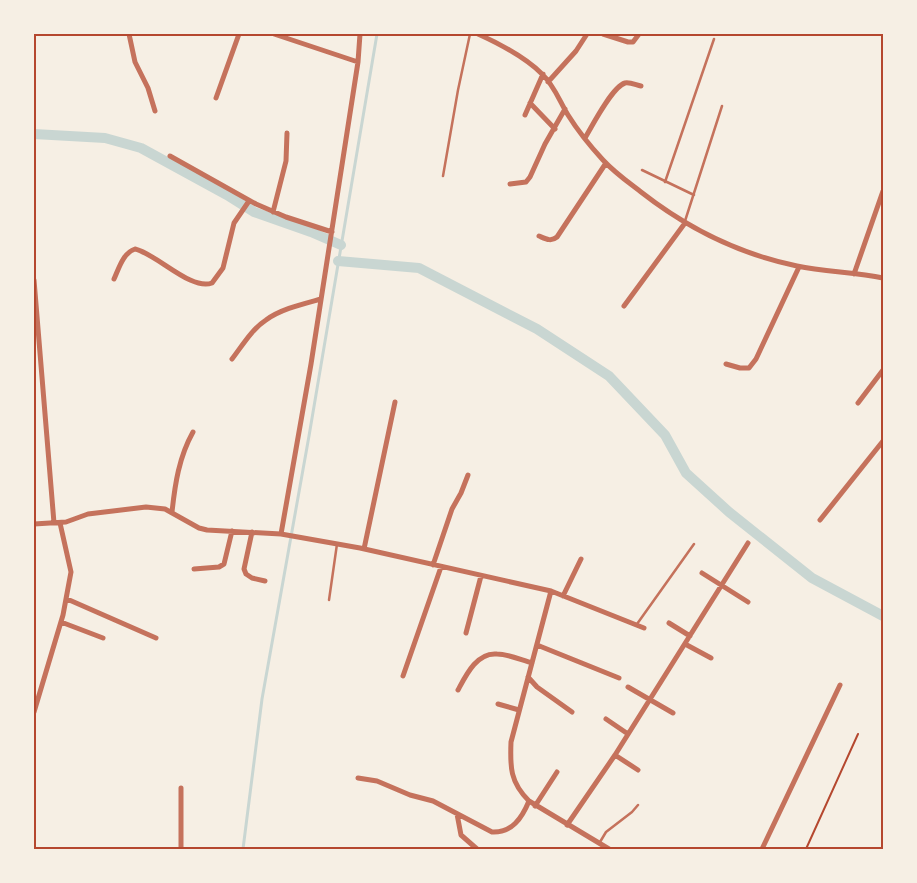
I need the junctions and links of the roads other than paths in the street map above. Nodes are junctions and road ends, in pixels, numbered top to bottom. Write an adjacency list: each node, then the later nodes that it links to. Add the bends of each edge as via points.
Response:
1 (129, 34): 20 (street, via 135,62)
2 (239, 34): 16 (street)
3 (274, 34): 12 (street)
4 (360, 34): 12 (street)
5 (470, 34): 28 (lane)
6 (481, 34): 13 (street)
7 (587, 34): 14 (street)
8 (603, 34): 10 (street)
9 (639, 34): 10 (street, via 633,42)
10 (614, 36)
11 (714, 39): 29 (lane)
12 (358, 62): 36 (street)
13 (543, 74): 14 (street); 17 (street)
14 (548, 82): 19 (street)
15 (641, 86): 24 (street, via 623,84 614,92)
16 (216, 98)
17 (530, 103): 21 (street); 22 (street)
18 (722, 106): 32 (lane)
19 (565, 109): 22 (street); 24 (street)
20 (155, 111)
21 (524, 115)
22 (555, 129): 30 (street, via 526,182)
23 (288, 133): 34 (street, via 286,161)
24 (584, 138): 26 (street)
25 (170, 156): 33 (street)
26 (606, 163): 35 (street); 37 (street, via 557,237 548,240)
27 (642, 170): 29 (lane)
28 (443, 176)
29 (664, 182): 32 (lane)
30 (510, 184)
31 (883, 191): 39 (street)
32 (694, 195): 35 (lane)
33 (246, 204): 34 (street); 41 (street, via 234,223 224,268 212,283 203,285 191,281 135,249 125,256)
34 (273, 212): 36 (street)
35 (685, 223): 38 (street, via 744,252); 44 (street)
36 (332, 234): 43 (street)
37 (539, 236)
38 (799, 267): 39 (street); 46 (street, via 756,359 749,368)
39 (854, 274): 40 (street)
40 (883, 278)
41 (114, 279)
42 (34, 280): 55 (street)
43 (321, 299): 45 (street, via 266,320); 59 (street)
44 (624, 306)
45 (232, 359)
46 (726, 364)
47 (883, 370): 49 (street)
48 (396, 402): 63 (street)
49 (858, 403)
50 (193, 432): 53 (street, via 180,463)
51 (883, 440): 54 (street)
52 (468, 475): 65 (street, via 452,509)
53 (172, 512): 55 (street, via 146,507 88,514); 57 (street, via 199,528)
54 (820, 520)
55 (57, 523): 56 (street); 74 (street, via 71,572)
56 (34, 524)
57 (232, 531): 58 (street); 67 (street, via 224,564)
58 (252, 532): 59 (street); 70 (street, via 244,569 252,578)
59 (283, 534): 61 (street)
60 (748, 543): 71 (street)
61 (337, 544): 63 (street); 75 (lane)
62 (694, 544): 79 (lane)
63 (364, 549): 65 (street)
64 (582, 559): 73 (street)
65 (433, 565): 66 (street)
66 (441, 567): 69 (street); 89 (street)
67 (194, 569)
68 (702, 573): 71 (street)
69 (481, 576): 72 (street); 81 (street)
70 (266, 581)
71 (722, 586): 76 (street); 82 (street)
72 (551, 591): 73 (street); 86 (street)
73 (563, 596): 79 (street)
74 (66, 599): 77 (street); 84 (street)
75 (329, 600)
76 (748, 602)
77 (61, 622): 83 (street); 98 (street)
78 (669, 623): 82 (street)
79 (636, 625): 80 (street)
80 (644, 628)
81 (466, 634)
82 (690, 636): 85 (street)
83 (103, 638)
84 (156, 638)
85 (685, 644): 87 (street); 95 (street)
86 (537, 645): 88 (street); 91 (street)
87 (710, 658)
88 (532, 663): 90 (street); 94 (street, via 496,653 488,655 474,664)
89 (403, 676)
90 (528, 677): 97 (street); 99 (street)
91 (619, 678)
92 (840, 685): 117 (street)
93 (628, 687): 95 (street)
94 (458, 690)
95 (650, 699): 100 (street); 102 (street)
96 (498, 704): 97 (street)
97 (519, 710): 108 (street, via 510,759 512,777)
98 (34, 712)
99 (572, 712)
100 (674, 713)
101 (606, 719): 102 (street)
102 (628, 734): 103 (street)
103 (615, 755): 104 (street); 112 (street)
104 (638, 770)
105 (557, 772): 110 (street)
106 (358, 778): 111 (street, via 377,781 432,801)
107 (181, 788): 114 (street)
108 (528, 801): 110 (street); 111 (street, via 516,823 500,832 492,832)
109 (638, 804): 113 (lane, via 606,832)
110 (535, 806): 112 (street)
111 (457, 814): 115 (street, via 461,835)
112 (567, 825): 113 (street)
113 (599, 844): 116 (street)
114 (182, 849)
115 (476, 849)
116 (609, 849)
117 (762, 849)

